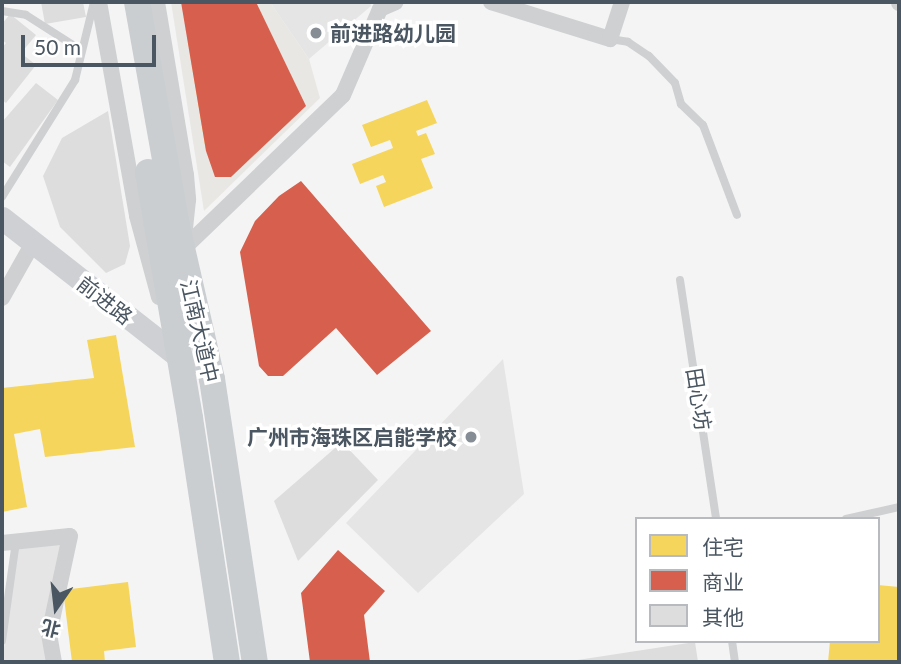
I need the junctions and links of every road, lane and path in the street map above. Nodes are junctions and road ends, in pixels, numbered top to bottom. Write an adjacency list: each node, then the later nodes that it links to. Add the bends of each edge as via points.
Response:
1 (96, 2): 12 (lane, via 75,80); 19 (street, via 144,245)
2 (119, 2): 19 (main road, 江南大道中)
3 (137, 2): 16 (main road, 江南大道中)
4 (157, 2): 16 (street, via 186,175)
5 (396, 2): 8 (street)
6 (491, 2): 10 (street)
7 (622, 2): 10 (street)
8 (380, 6): 16 (street, via 344,95)
9 (2, 10): 11 (lane, via 26,15)
10 (610, 39): 13 (lane, via 628,42 649,56 675,83 681,104 703,125)
11 (73, 45)
12 (2, 197)
13 (737, 215)
14 (2, 218): 15 (main road, 前进路)
15 (33, 243): 18 (street); 19 (main road, 前进路)
16 (182, 250): 20 (main road, 江南大道中)
17 (680, 281): 22 (lane, 田心坊)
18 (2, 298)
19 (181, 359): 20 (main road, 前进路); 28 (main road, 江南大道中)
20 (212, 379): 29 (main road, 江南大道中)
21 (899, 507): 23 (lane)
22 (716, 517)
23 (855, 517)
24 (9, 542): 25 (lane); 27 (street, via 70,536 49,634)
25 (2, 641)
26 (732, 643): 30 (lane)
27 (54, 662)
28 (227, 662)
29 (255, 662)
30 (735, 662)

